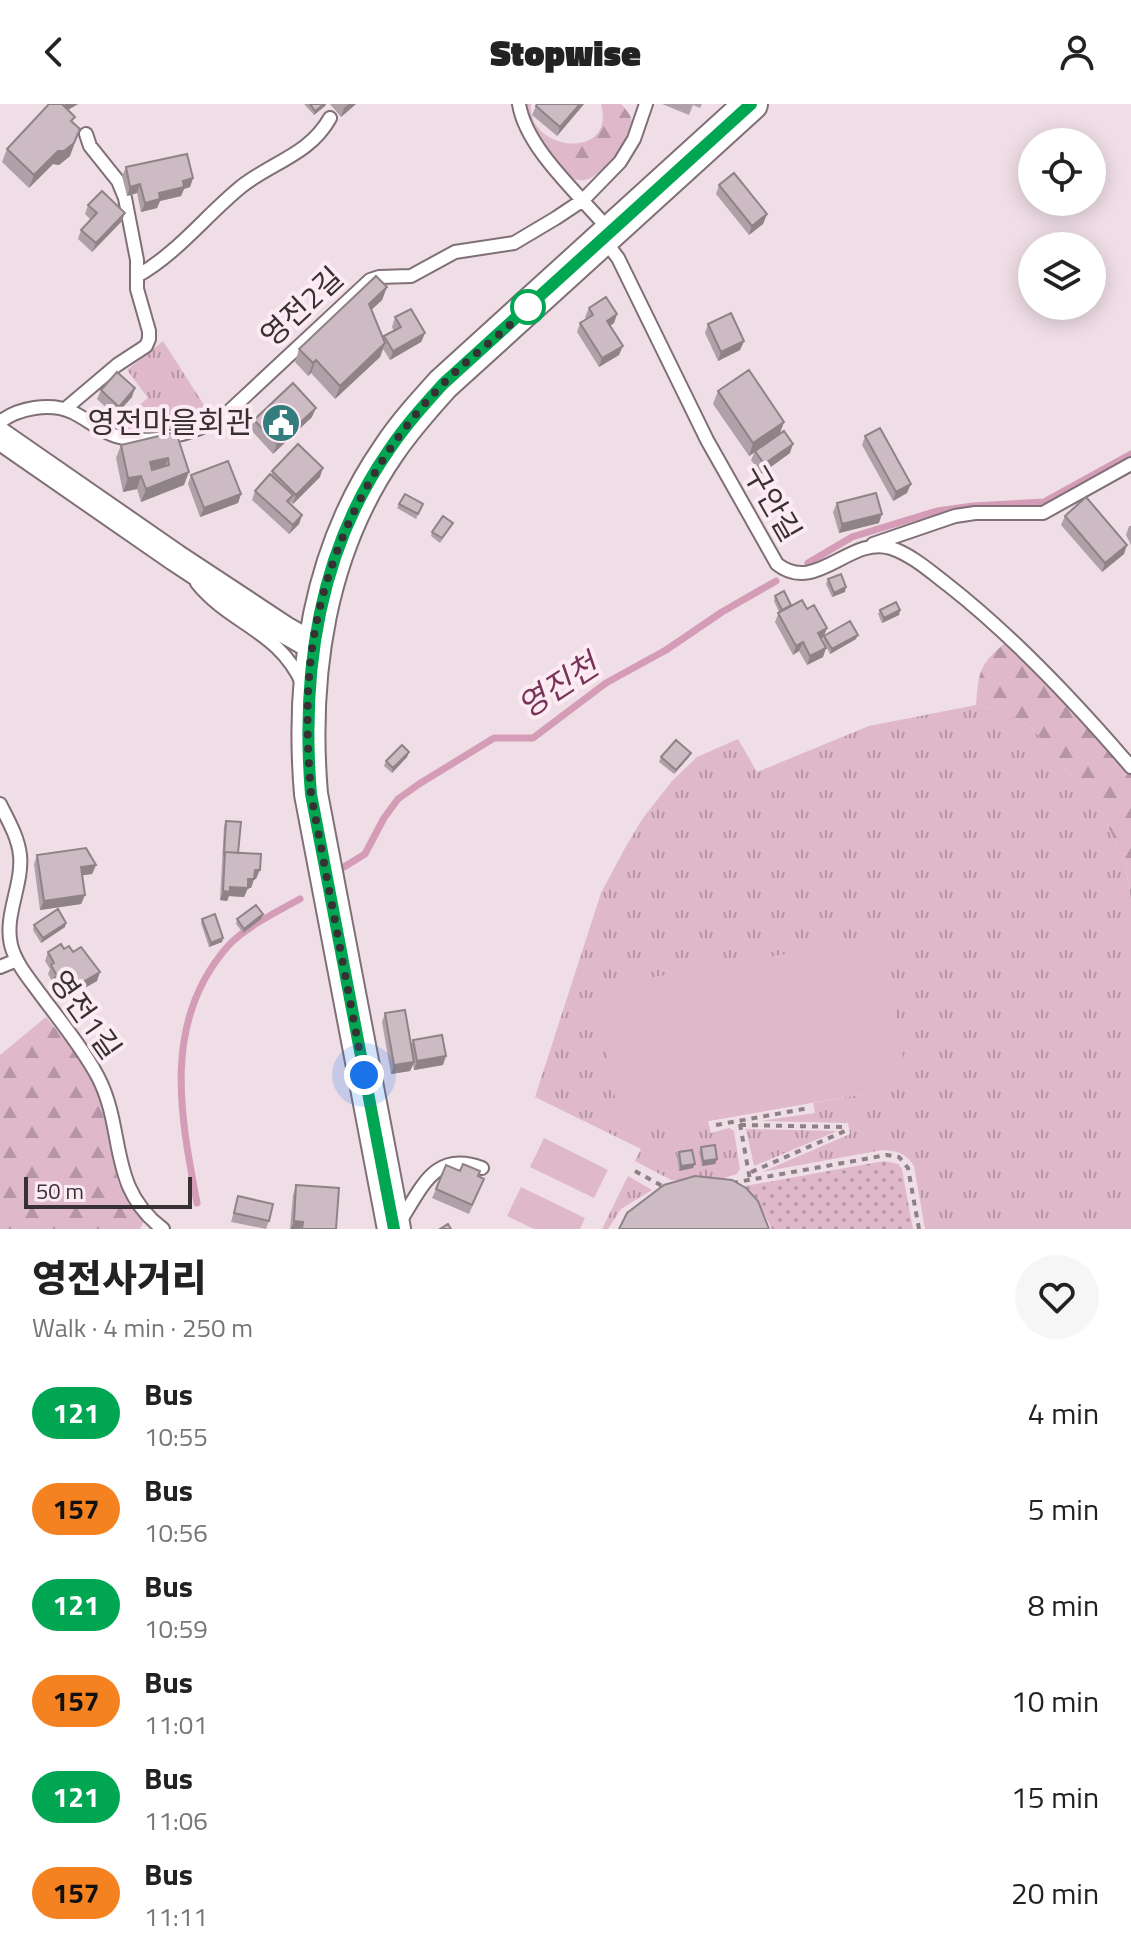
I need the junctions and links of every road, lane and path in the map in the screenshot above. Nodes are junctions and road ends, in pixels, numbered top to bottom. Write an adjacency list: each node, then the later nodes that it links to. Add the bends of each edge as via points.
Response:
1 (519, 104): 7 (lane, 구안길, via 534,140)
2 (631, 104): 4 (lane)
3 (751, 104): 8 (street)
4 (645, 109): 7 (lane, 영전2길, via 620,162)
5 (330, 118): 9 (lane, via 314,141 245,184)
6 (86, 134): 9 (lane, via 125,198)
7 (583, 200): 8 (lane, 구안길); 10 (lane, 영전2길, via 514,243 455,252 411,276 370,280 224,416 197,430 126,438)
8 (608, 236): 14 (lane, 구안길, via 707,440 777,564 804,574); 16 (street, via 443,384 389,450 342,543)
9 (137, 276): 10 (lane, via 149,331 146,346)
10 (65, 409): 11 (lane, via 18,411)
11 (0, 422)
12 (0, 436): 15 (street)
13 (1131, 464): 14 (lane, 구안길, via 1043,513 955,516)
14 (866, 547): 18 (lane, via 903,554 984,614)
15 (176, 558): 16 (street); 17 (lane, via 213,600 286,655)
16 (313, 646): 17 (street)
17 (308, 703): 33 (street, via 316,829)
18 (1131, 767)
19 (0, 804): 20 (lane, 영전1길, via 20,856)
20 (5, 932): 21 (lane, 영전1길)
21 (17, 960): 22 (lane, 영전1길); 32 (lane, 영전1길, via 100,1079 125,1180 142,1209)
22 (0, 967)
23 (809, 1108): 24 (path)
24 (740, 1123): 25 (path); 28 (path); 28 (path, via 845,1131)
25 (716, 1125)
26 (482, 1168): 33 (lane, via 458,1162 442,1167)
27 (635, 1171): 31 (path)
28 (749, 1173): 29 (path)
29 (750, 1180): 30 (path); 34 (path, via 899,1157 908,1168)
30 (720, 1185)
31 (672, 1191)
32 (163, 1229)
33 (394, 1229)
34 (919, 1229)

